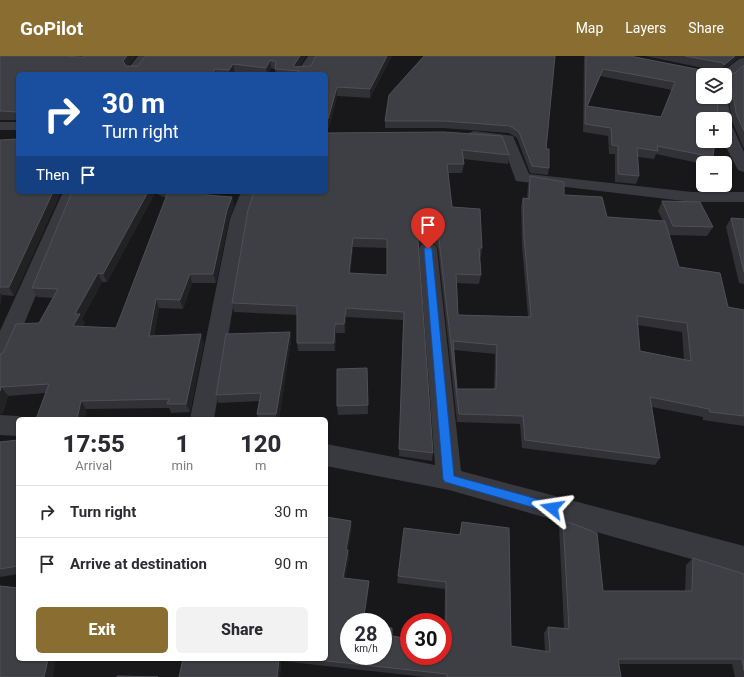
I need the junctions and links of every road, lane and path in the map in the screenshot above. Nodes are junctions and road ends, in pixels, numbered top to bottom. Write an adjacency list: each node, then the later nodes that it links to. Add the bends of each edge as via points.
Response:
1 (145, 56): 4 (street)
2 (314, 56): 6 (street)
3 (744, 62): 5 (street)
4 (134, 70)
5 (732, 71)
6 (304, 72)
7 (0, 126): 8 (street)
8 (16, 126)
9 (732, 130): 11 (street)
10 (457, 135): 16 (street, via 508,139 522,178 692,197)
11 (744, 135)
12 (732, 142): 13 (street)
13 (744, 167)
14 (70, 194): 18 (street)
15 (248, 194): 19 (street, via 239,219)
16 (744, 197)
17 (428, 249): 23 (street)
18 (0, 356)
19 (202, 417)
20 (0, 425): 21 (street)
21 (16, 426)
22 (328, 455): 23 (street)
23 (449, 479): 24 (street)
24 (744, 560)

